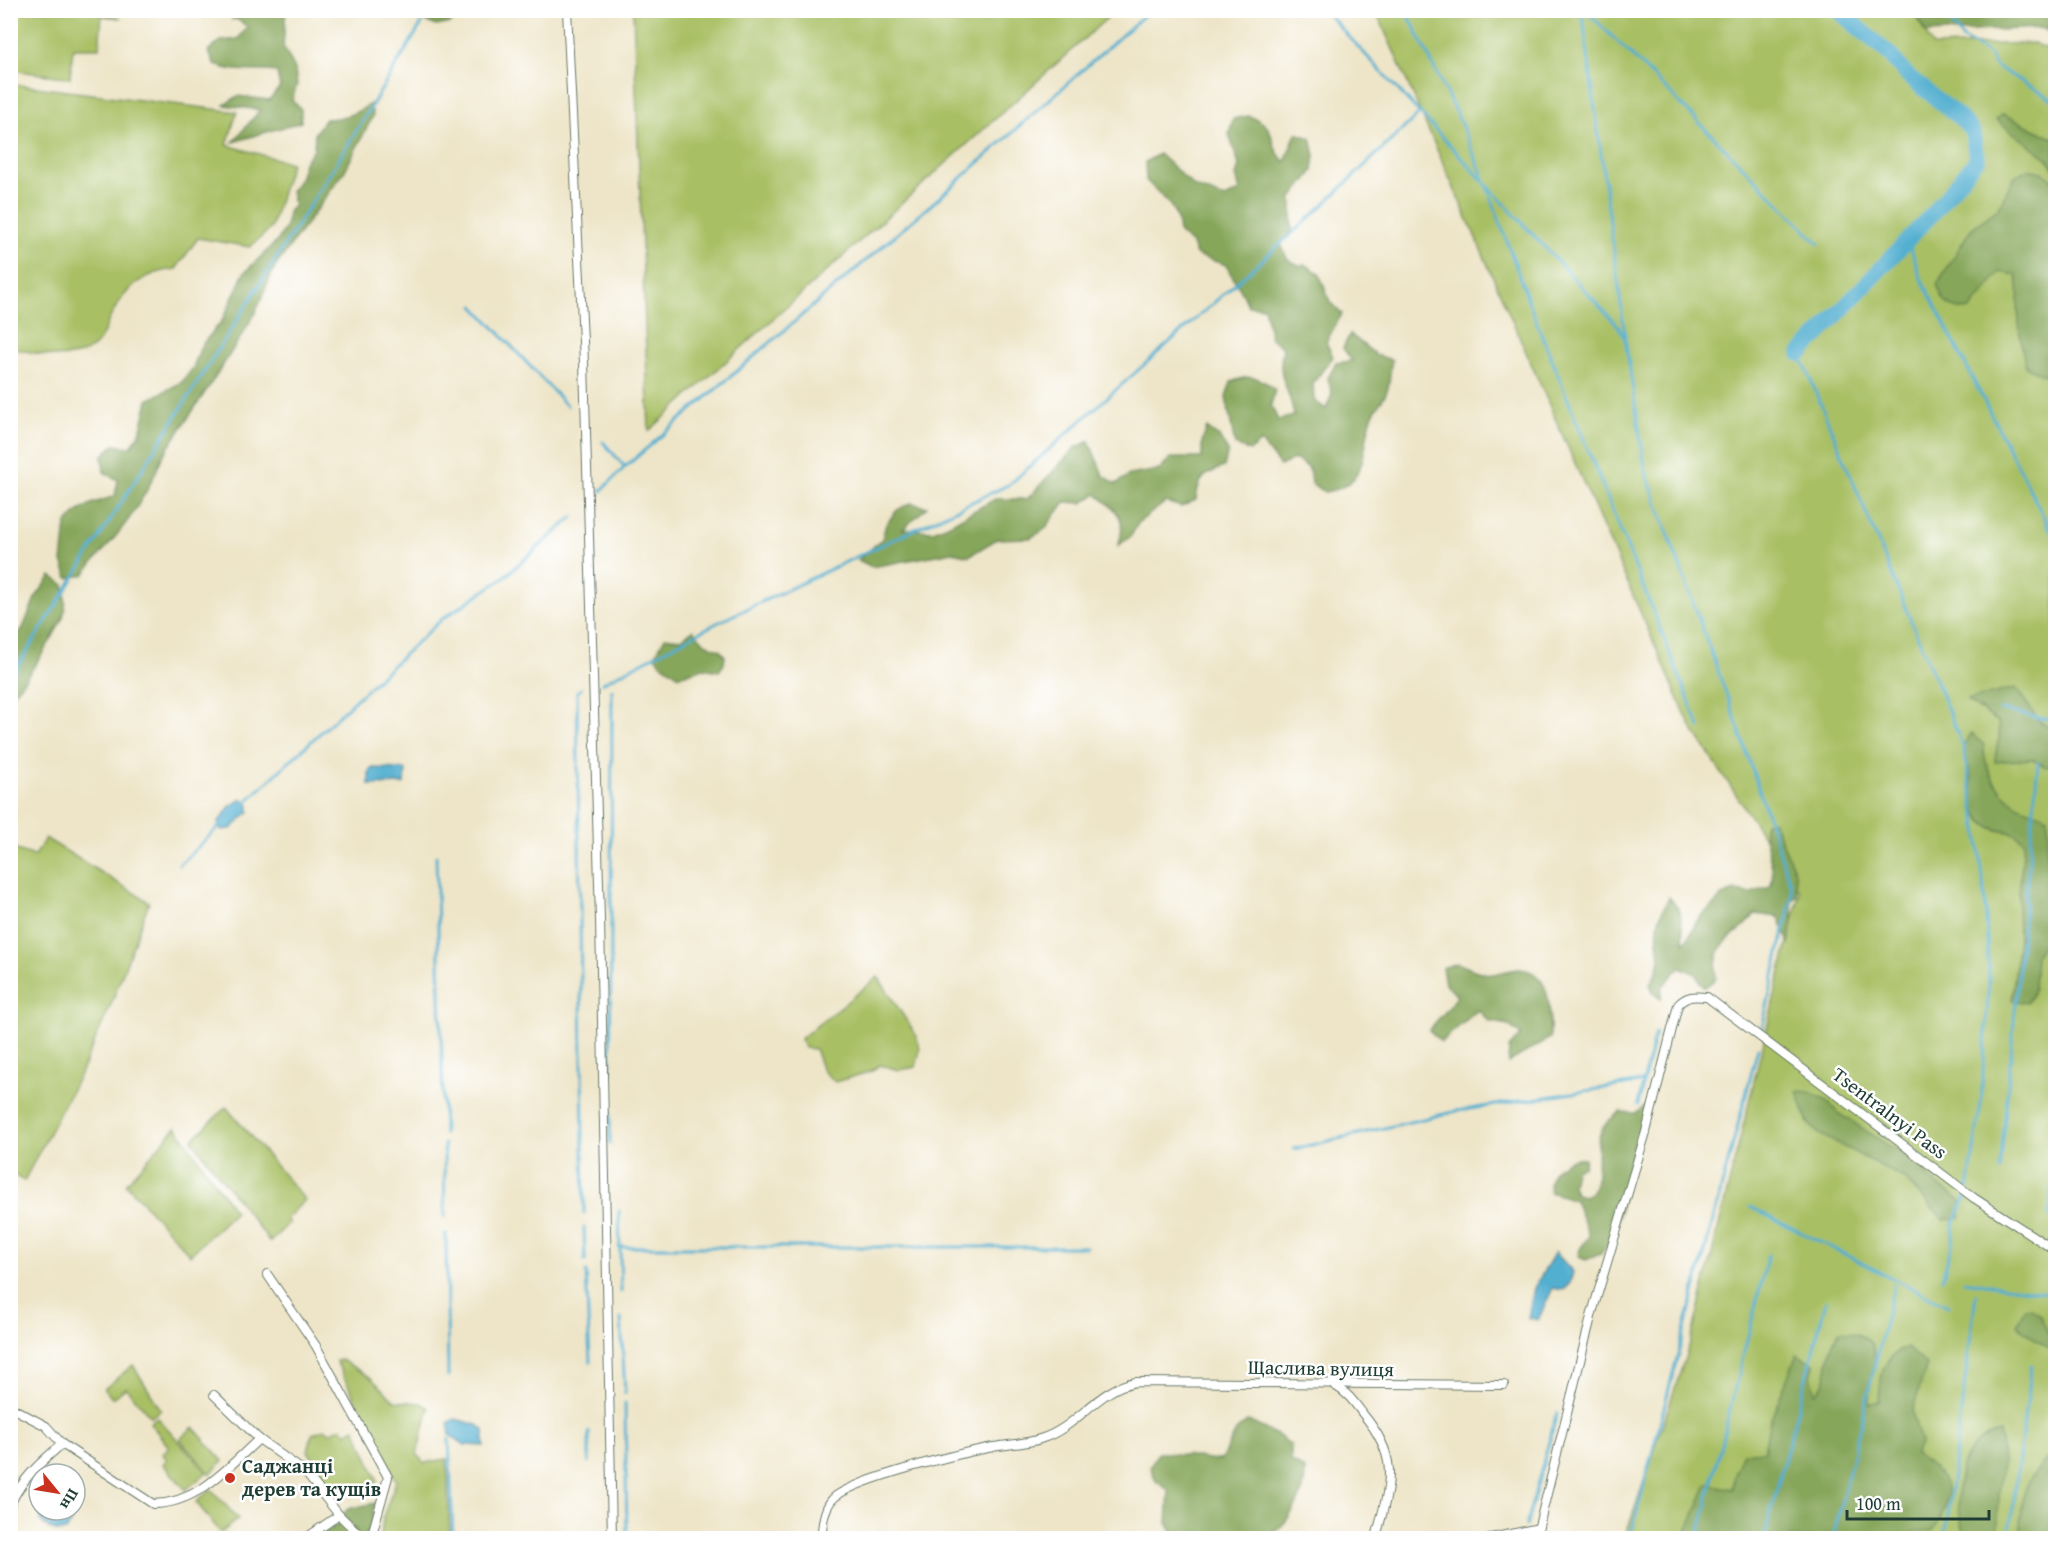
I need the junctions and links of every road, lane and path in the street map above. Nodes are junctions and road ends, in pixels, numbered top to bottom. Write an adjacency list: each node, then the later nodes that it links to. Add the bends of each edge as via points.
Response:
1 (567, 10): 16 (street, via 585,386)
2 (2055, 1251): 12 (street, Tsentralnyi Pass, via 1974,1198 1707,997 1692,996 1678,1005 1646,1132 1592,1313)
3 (267, 1274): 15 (street, via 316,1346 388,1477)
4 (1332, 1384): 5 (street, Щаслива вулиця); 17 (street, Щаслива вулиця, via 1119,1385 1062,1429 1043,1438 990,1447 893,1473 835,1497 826,1509); 18 (street, via 1344,1390 1388,1454 1390,1488)
5 (1504, 1385)
6 (214, 1395): 8 (street)
7 (10, 1407): 9 (street, via 46,1426)
8 (259, 1439): 9 (street, via 212,1482 185,1500 168,1504 153,1504); 11 (street, via 305,1472)
9 (62, 1444): 10 (street, via 34,1468)
10 (10, 1505)
11 (339, 1515): 13 (street); 14 (street)
12 (1539, 1528): 19 (street); 20 (street)
13 (306, 1539)
14 (363, 1539)
15 (370, 1539)
16 (612, 1539)
17 (821, 1539)
18 (1376, 1539)
19 (1491, 1539)
20 (1536, 1539)

